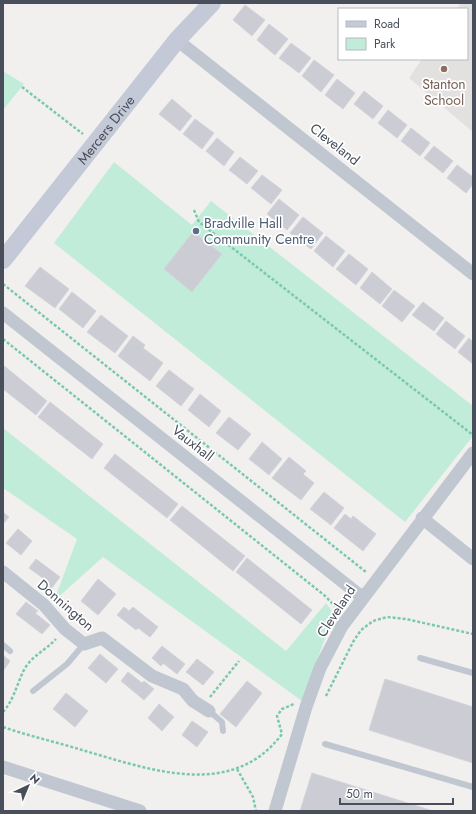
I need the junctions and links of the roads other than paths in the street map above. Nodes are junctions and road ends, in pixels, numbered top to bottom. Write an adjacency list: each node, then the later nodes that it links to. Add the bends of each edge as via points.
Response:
1 (212, 3): 2 (street, Mercers Drive)
2 (177, 40): 3 (street, Mercers Drive); 4 (street, Cleveland)
3 (3, 260)
4 (473, 274)
5 (3, 313): 10 (street, Vauxhall)
6 (473, 454): 7 (street, Cleveland)
7 (422, 518): 8 (street); 10 (street, Cleveland)
8 (473, 559)
9 (3, 572): 11 (street, Donnington, via 44,605 65,629)
10 (362, 598): 24 (street, Cleveland, via 342,626 320,668)
11 (84, 644): 16 (lane, via 67,664); 17 (street, Donnington, via 102,638 152,676 184,689 193,701)
12 (3, 646): 13 (lane)
13 (10, 651)
14 (420, 658): 15 (lane)
15 (473, 673)
16 (33, 691)
17 (206, 709): 18 (lane, via 222,722)
18 (223, 731)
19 (325, 744): 21 (lane)
20 (3, 767): 22 (street)
21 (473, 787)
22 (111, 807): 23 (street)
23 (140, 811)
24 (275, 811)

